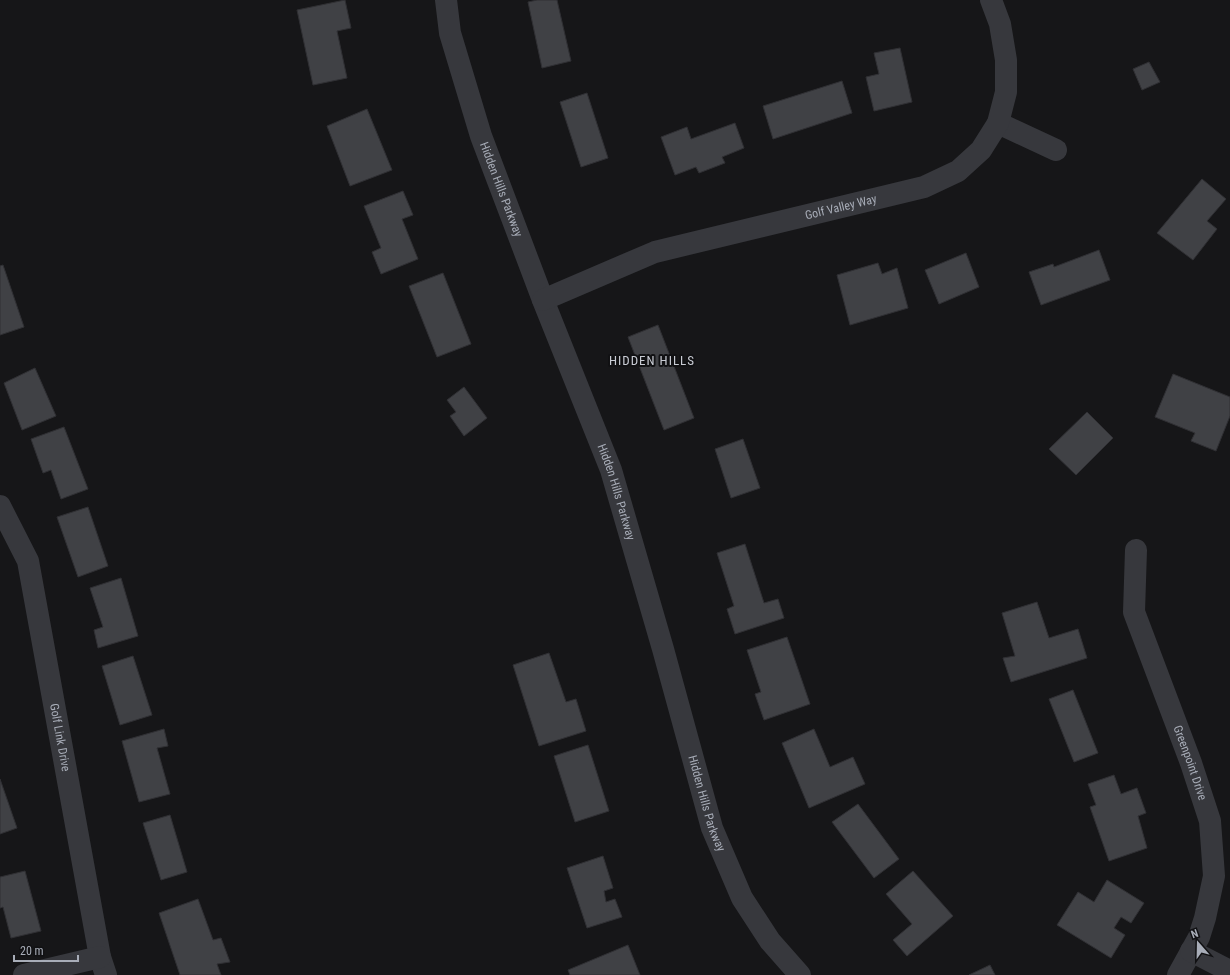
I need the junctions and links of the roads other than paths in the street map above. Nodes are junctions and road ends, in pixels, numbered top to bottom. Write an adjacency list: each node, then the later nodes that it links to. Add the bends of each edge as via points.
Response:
1 (446, 0): 5 (street, Hidden Hills Parkway, via 450,33 481,136)
2 (991, 0): 3 (street, Golf Valley Way, via 1000,24 1006,60 1006,92)
3 (998, 122): 4 (street); 5 (street, Golf Valley Way, via 981,150 958,171 924,187 655,252)
4 (1056, 150)
5 (543, 300): 12 (street, Hidden Hills Parkway, via 611,470 712,828 742,898 770,942)
6 (0, 506): 9 (street, Golf Link Drive, via 28,561)
7 (1136, 550): 8 (street, Greenpoint Drive, via 1134,612 1210,821 1214,876 1205,918)
8 (1192, 951): 10 (street); 13 (street, Greenpoint Drive)
9 (103, 966): 11 (street)
10 (1230, 971)
11 (24, 975)
12 (800, 975)
13 (1178, 975)

